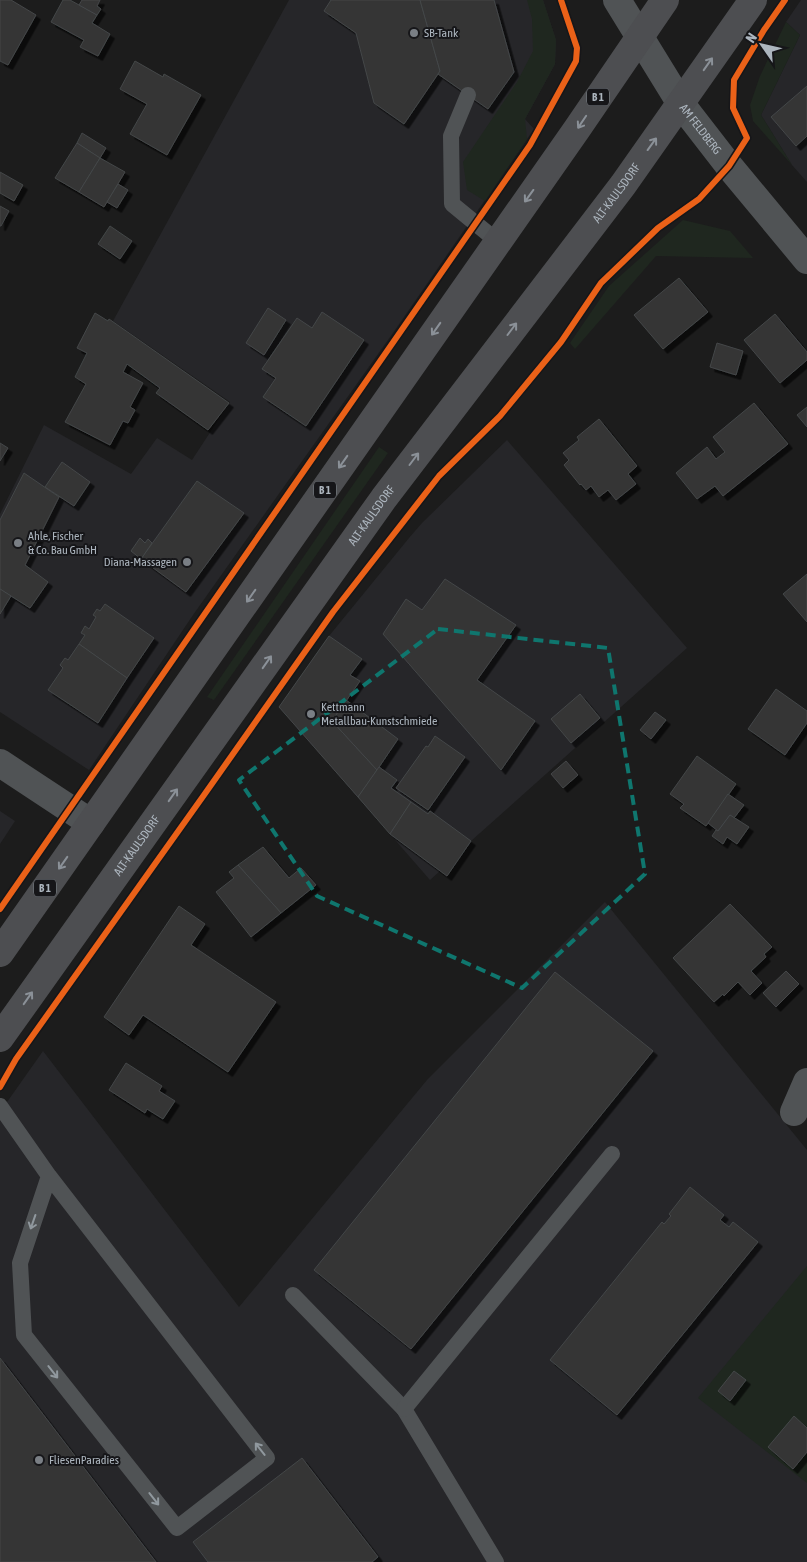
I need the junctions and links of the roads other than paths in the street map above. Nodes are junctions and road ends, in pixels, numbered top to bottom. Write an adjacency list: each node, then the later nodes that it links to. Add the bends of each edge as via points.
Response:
1 (617, 0): 4 (street, AM FELDBERG)
2 (666, 0): 4 (main road, B 1)
3 (753, 0): 6 (main road, ALT-KAULSDORF, one-way to 3)
4 (639, 38): 6 (street, AM FELDBERG); 7 (main road, B 1, one-way to 7)
5 (468, 95): 7 (lane, via 451,136 452,204)
6 (681, 104): 8 (street, AM FELDBERG); 12 (main road, ALT-KAULSDORF, one-way to 6, via 384,498)
7 (497, 241): 10 (main road, B 1, one-way to 10)
8 (807, 260)
9 (0, 763): 10 (street)
10 (91, 823): 11 (main road, B 1, one-way to 11)
11 (0, 953)
12 (0, 1038)
13 (807, 1082): 15 (street)
14 (0, 1106): 17 (lane)
15 (794, 1112)
16 (612, 1154): 19 (lane)
17 (49, 1176): 17 (lane, one-way to 17, via 20,1263 24,1335 177,1528 268,1458)
18 (293, 1295): 19 (lane)
19 (404, 1408): 20 (lane)
20 (494, 1561)

